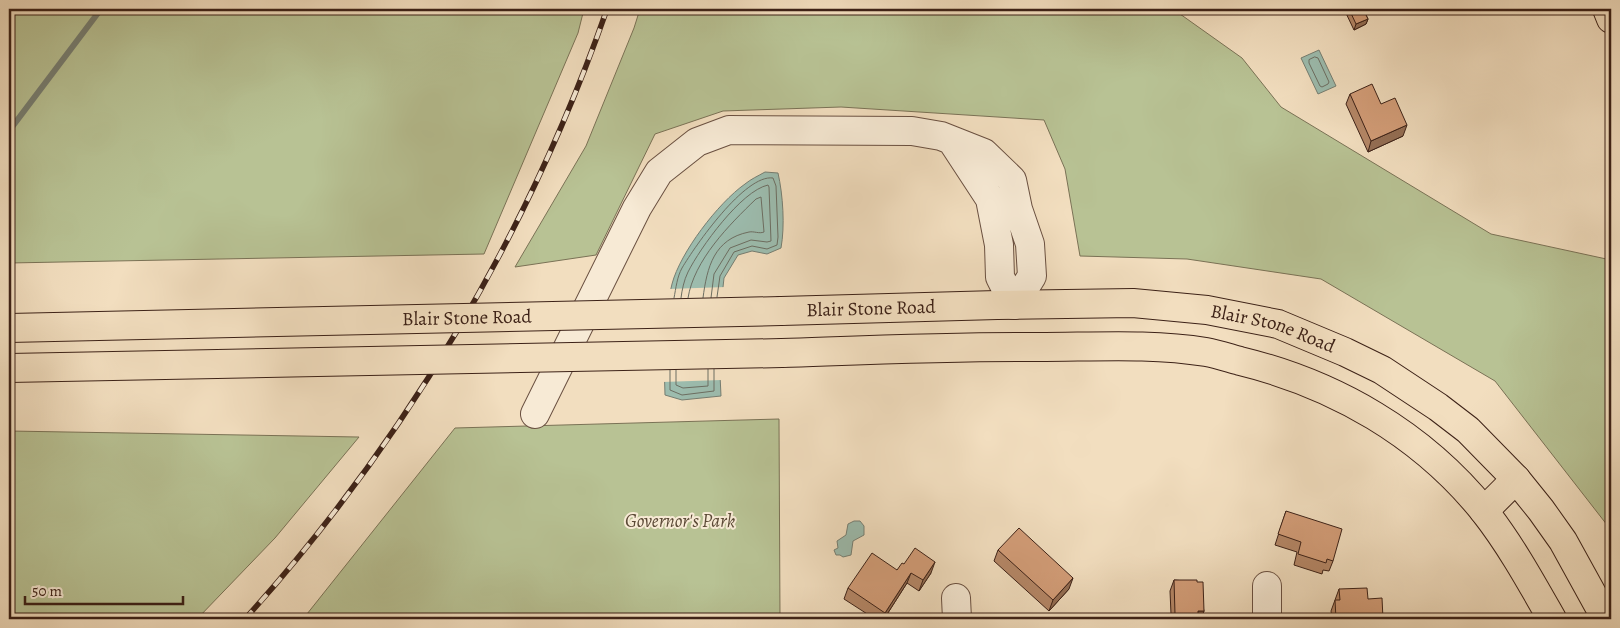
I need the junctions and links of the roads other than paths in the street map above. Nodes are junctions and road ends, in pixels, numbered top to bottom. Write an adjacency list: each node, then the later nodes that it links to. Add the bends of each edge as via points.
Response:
1 (1607, 9): 2 (main road)
2 (1611, 19)
3 (1014, 305): 4 (main road, Blair Stone Road, bridge); 5 (main road); 7 (street, via 1000,277 1000,245 990,199 952,141 912,131 729,130 697,142 659,172 637,208); 8 (main road, Blair Stone Road, via 1134,304 1207,310 1278,324 1390,375 1468,430)
4 (9, 328)
5 (1015, 346): 6 (main road, Blair Stone Road, bridge); 9 (main road, Blair Stone Road, via 1140,347 1206,352 1276,370 1319,386 1376,416 1442,467)
6 (9, 368)
7 (535, 414)
8 (1516, 479): 9 (main road); 13 (main road, Blair Stone Road, via 1563,542)
9 (1484, 511): 12 (main road, Blair Stone Road)
10 (1267, 586): 11 (street)
11 (1267, 619)
12 (1552, 619)
13 (1606, 619)

